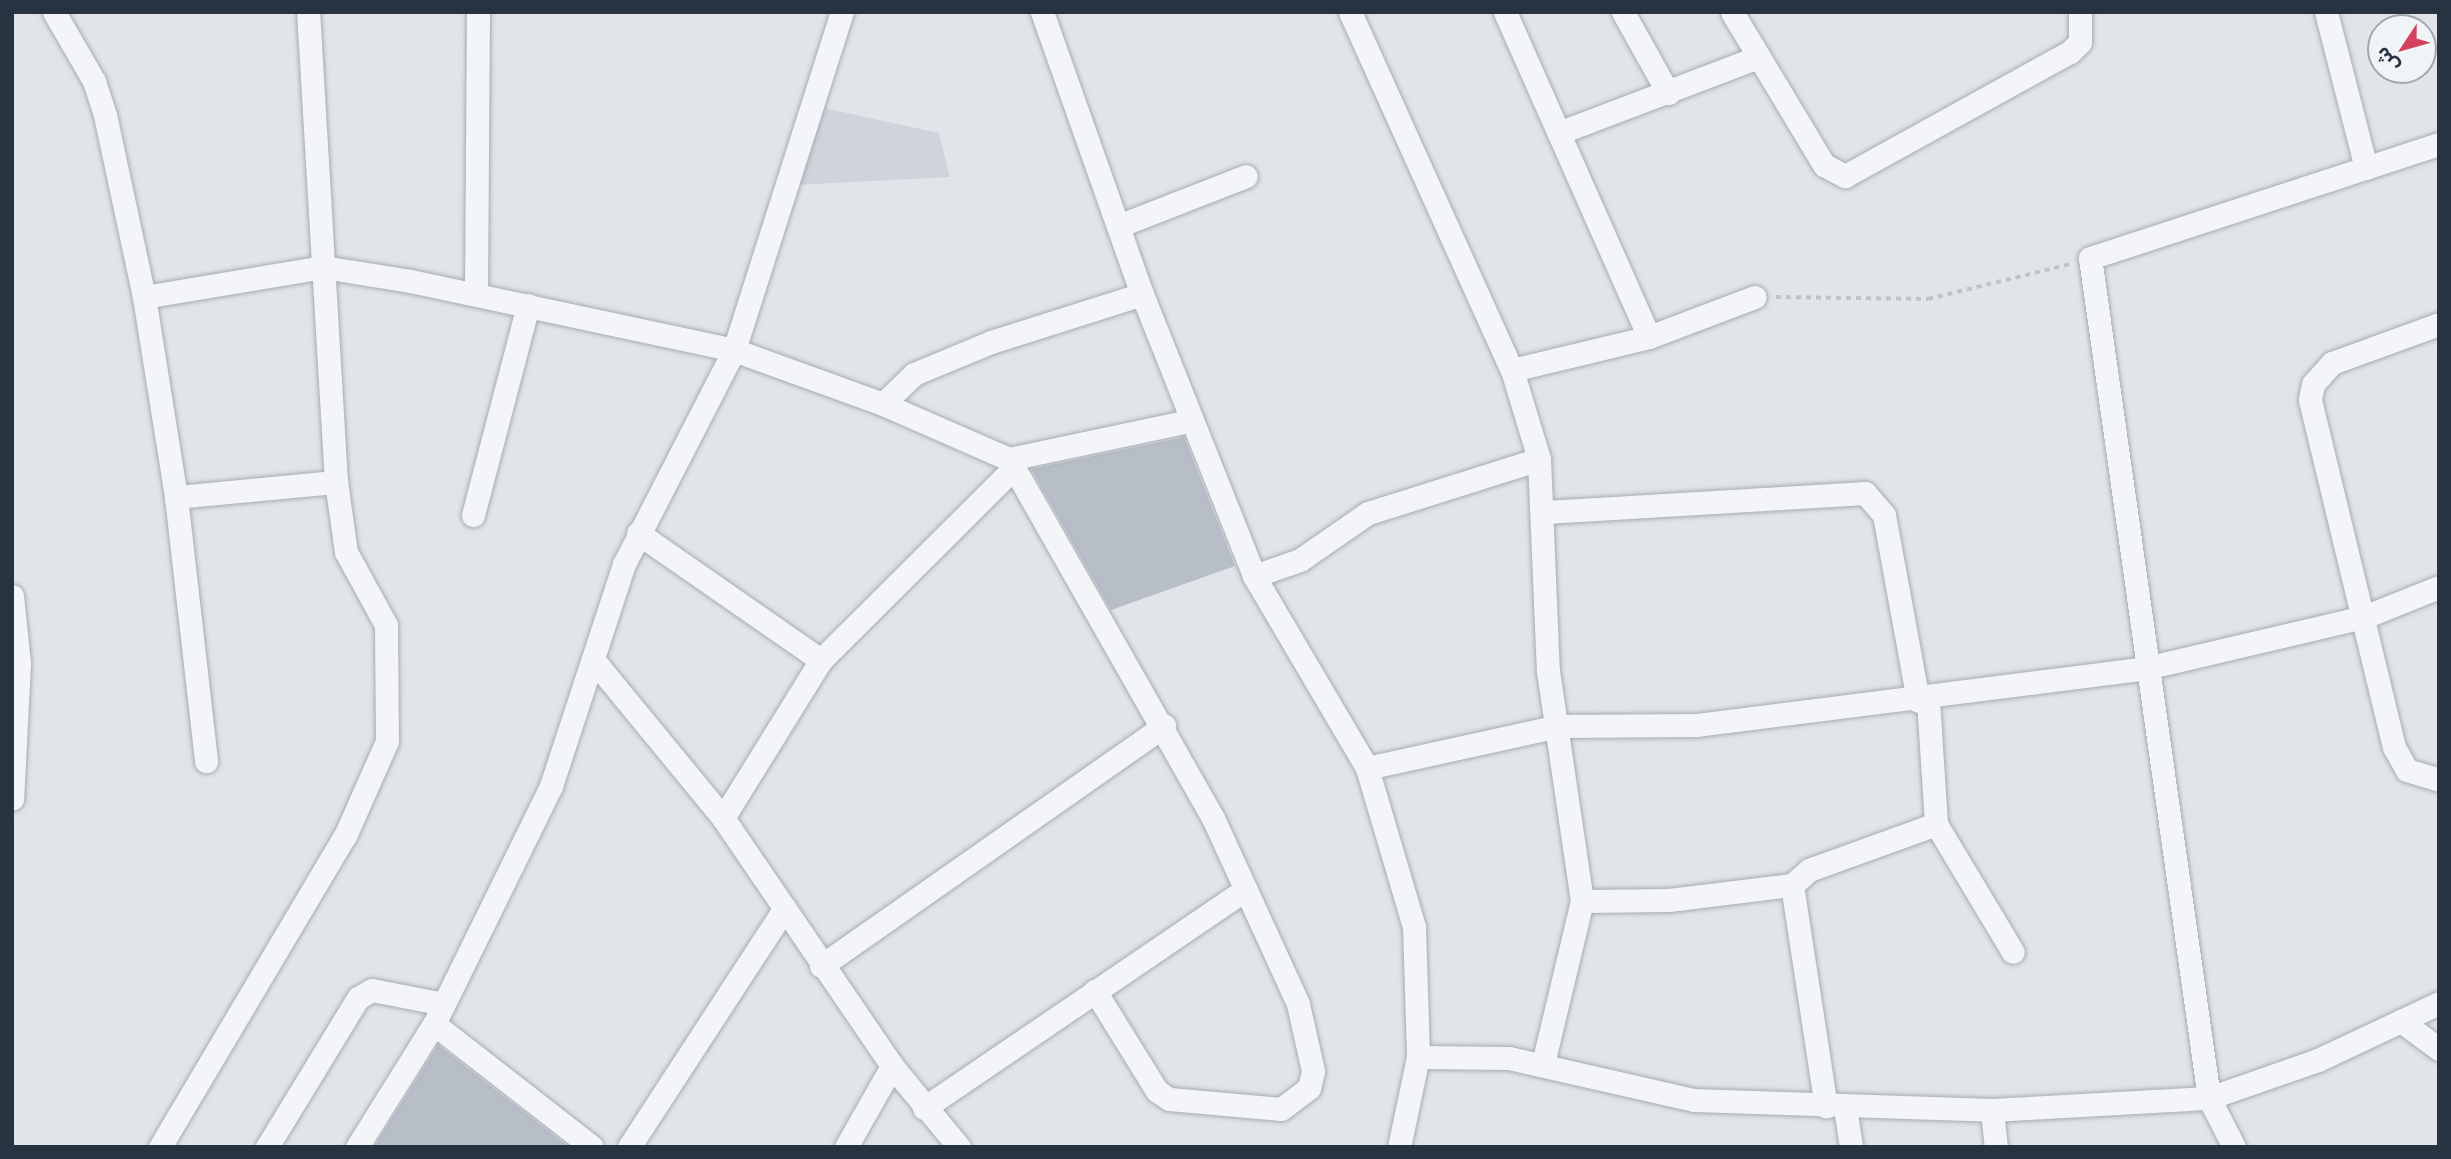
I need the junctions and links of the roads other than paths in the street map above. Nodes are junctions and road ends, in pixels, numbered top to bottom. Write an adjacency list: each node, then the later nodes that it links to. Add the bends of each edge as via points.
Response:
1 (54, 12): 22 (street, via 94,82 105,115)
2 (307, 12): 19 (street)
3 (478, 12): 21 (street)
4 (842, 12): 27 (street)
5 (1042, 12): 18 (street)
6 (1350, 12): 28 (street)
7 (1505, 12): 14 (street)
8 (1623, 12): 13 (street)
9 (1732, 12): 12 (street)
10 (2080, 12): 12 (street, via 2080,42 2070,52 1845,176 1824,165)
11 (2326, 12): 16 (street)
12 (1758, 57): 13 (street)
13 (1668, 93): 14 (street)
14 (1561, 132): 26 (street)
15 (2439, 144): 16 (street)
16 (2366, 168): 44 (street, via 2090,258)
17 (1246, 176): 18 (street)
18 (1118, 226): 20 (street)
19 (323, 267): 21 (street); 22 (street); 33 (street)
20 (1142, 294): 29 (street, via 978,347 914,374); 30 (street)
21 (476, 295): 24 (street)
22 (144, 297): 34 (street)
23 (1755, 297): 26 (street)
24 (528, 305): 27 (street); 36 (street)
25 (2439, 324): 41 (street, via 2332,363 2313,383 2313,424)
26 (1648, 337): 28 (street)
27 (734, 350): 29 (street); 37 (street)
28 (1511, 370): 31 (street)
29 (883, 404): 32 (street)
30 (1191, 421): 32 (street); 38 (street)
31 (1539, 460): 35 (street); 38 (street, via 1368,513 1300,560)
32 (1012, 464): 42 (street); 46 (street)
33 (336, 482): 34 (street); 73 (street, via 346,552 386,625 383,759 309,901)
34 (176, 497): 48 (street)
35 (1546, 512): 45 (street, via 1865,493 1884,515); 47 (street, via 1548,671)
36 (473, 515)
37 (638, 533): 42 (street); 43 (street)
38 (1254, 576): 49 (street)
39 (2439, 587): 41 (street)
40 (12, 596): 51 (street, via 19,631)
41 (2364, 617): 44 (street); 50 (street, via 2398,759 2418,778)
42 (821, 660): 52 (street)
43 (595, 662): 52 (street); 62 (street, via 551,786)
44 (2146, 668): 45 (street); 69 (street)
45 (1923, 700): 47 (street, via 1652,729); 53 (street)
46 (1164, 726): 55 (street); 59 (street)
47 (1558, 726): 49 (street); 56 (street)
48 (206, 761)
49 (1367, 768): 66 (street, via 1414,927)
50 (2439, 780)
51 (12, 799)
52 (723, 818): 57 (street)
53 (1936, 824): 54 (street, via 1809,870); 58 (street)
54 (1792, 885): 56 (street, via 1669,900); 70 (street)
55 (1246, 889): 60 (street); 60 (street, via 1307,1039 1314,1071 1296,1101 1256,1110 1169,1099 1157,1091)
56 (1582, 901): 67 (street)
57 (785, 908): 59 (street); 77 (street)
58 (2013, 952)
59 (821, 966): 68 (street)
60 (1094, 991): 71 (street)
61 (2439, 1003): 63 (street)
62 (444, 1004): 64 (street); 74 (street, via 372,990 358,998)
63 (2401, 1021): 65 (street); 69 (street, via 2318,1060)
64 (434, 1024): 75 (street); 76 (street)
65 (2439, 1049)
66 (1418, 1057): 67 (street); 80 (street)
67 (1543, 1063): 70 (street, via 1694,1100)
68 (892, 1066): 71 (street); 78 (street)
69 (2209, 1098): 72 (street); 83 (street)
70 (1836, 1106): 72 (street); 81 (street)
71 (924, 1108): 79 (street)
72 (1992, 1110): 82 (street)
73 (160, 1147)
74 (267, 1147)
75 (357, 1147)
76 (592, 1147)
77 (629, 1147)
78 (846, 1147)
79 (959, 1147)
80 (1399, 1147)
81 (1851, 1147)
82 (1996, 1147)
83 (2234, 1147)

